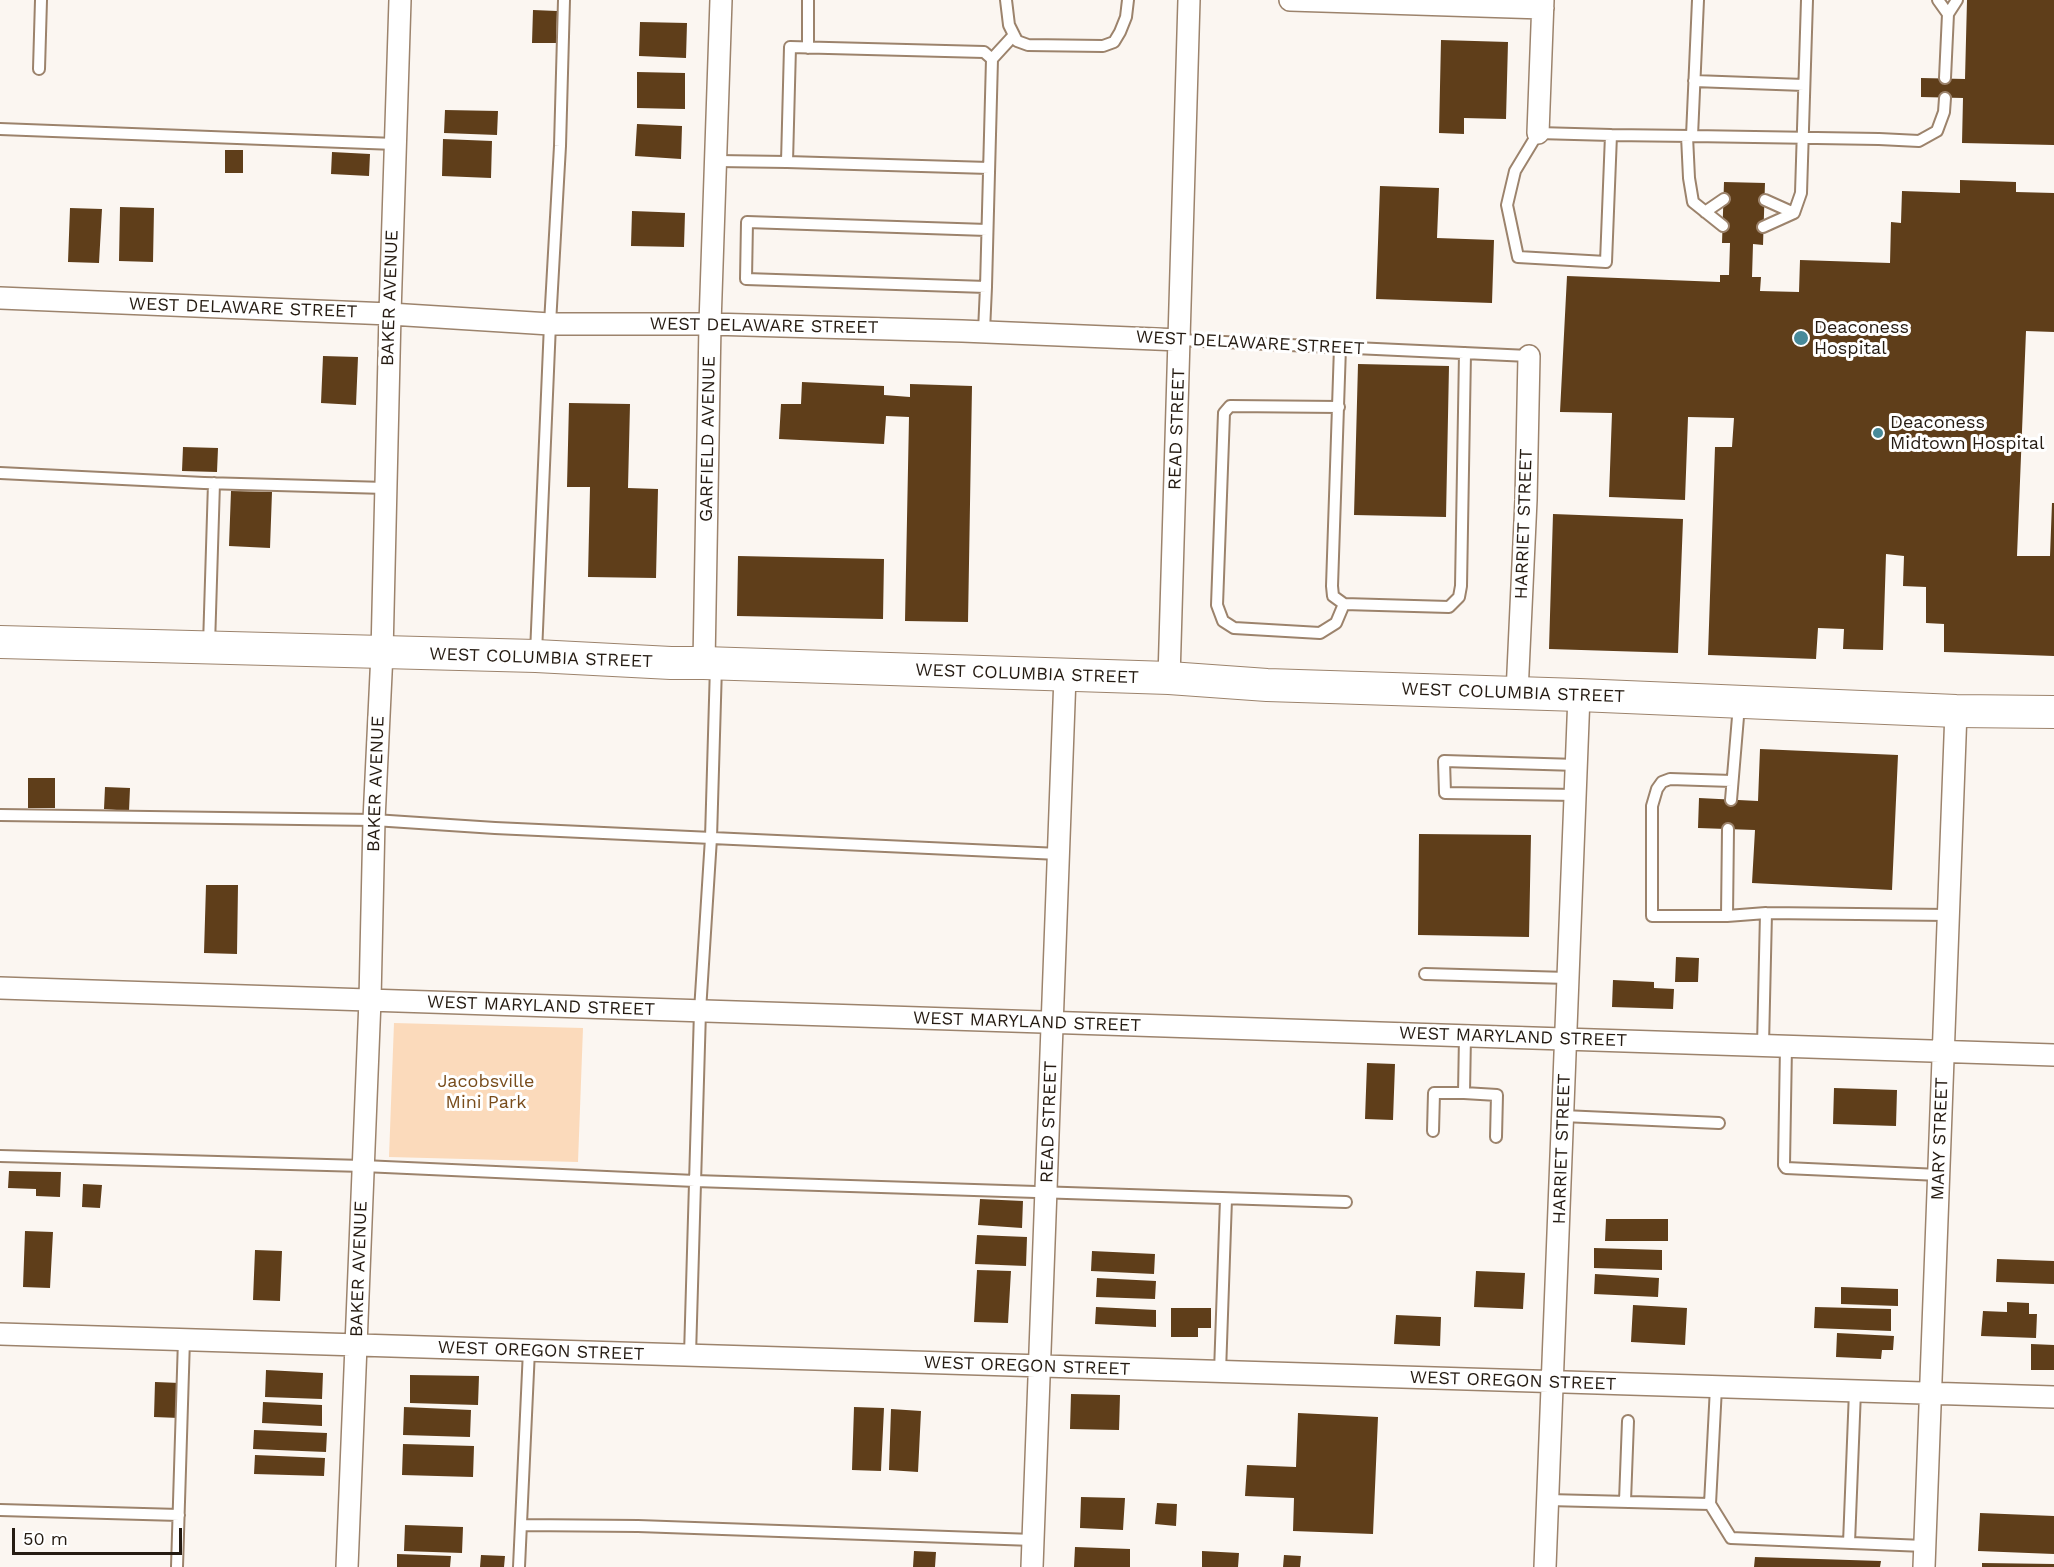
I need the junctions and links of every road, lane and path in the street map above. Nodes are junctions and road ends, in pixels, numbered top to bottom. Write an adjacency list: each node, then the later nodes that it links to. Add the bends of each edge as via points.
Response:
1 (41, 0): 19 (lane)
2 (400, 0): 29 (street, BAKER AVENUE)
3 (564, 0): 43 (lane)
4 (721, 0): 30 (street, GARFIELD AVENUE)
5 (808, 0): 17 (lane)
6 (1006, 0): 16 (lane)
7 (1128, 0): 16 (lane, via 1120,32 1113,42 1103,46 1028,45)
8 (1190, 0): 46 (street, READ STREET)
9 (1290, 0): 14 (street)
10 (1698, 0): 21 (lane)
11 (1808, 0): 22 (lane)
12 (1938, 0): 15 (lane)
13 (1957, 0): 15 (lane)
14 (1543, 4): 25 (street)
15 (1948, 14): 20 (lane)
16 (1014, 36): 18 (lane)
17 (808, 48): 18 (lane, via 984,52); 31 (lane, via 789,47)
18 (992, 59): 32 (lane)
19 (39, 69)
20 (1945, 78)
21 (1694, 81): 22 (lane); 27 (lane)
22 (1804, 86): 28 (lane)
23 (1945, 98): 28 (lane, via 1936,131 1919,141)
24 (0, 129): 29 (lane)
25 (1538, 133): 26 (lane); 26 (lane, via 1515,171 1507,205 1518,257 1606,262)
26 (1611, 135): 27 (lane)
27 (1690, 136): 28 (lane); 35 (lane, via 1689,178 1694,202)
28 (1802, 138): 36 (lane, via 1800,193)
29 (395, 144): 42 (street, BAKER AVENUE)
30 (717, 161): 31 (lane); 44 (street, GARFIELD AVENUE)
31 (787, 162): 32 (lane)
32 (989, 168): 39 (lane)
33 (1724, 199): 35 (lane)
34 (1765, 200): 36 (lane)
35 (1705, 212): 37 (lane)
36 (1794, 213): 38 (lane)
37 (1723, 225)
38 (1764, 227)
39 (987, 230): 40 (lane); 40 (lane, via 747,222 746,279)
40 (986, 287): 45 (lane)
41 (0, 297): 42 (street, WEST DELAWARE STREET)
42 (390, 314): 43 (street, WEST DELAWARE STREET); 53 (street, BAKER AVENUE)
43 (550, 324): 44 (street, WEST DELAWARE STREET); 58 (lane)
44 (710, 324): 45 (street, WEST DELAWARE STREET); 59 (street, GARFIELD AVENUE)
45 (984, 332): 46 (street, WEST DELAWARE STREET)
46 (1180, 340): 47 (lane, WEST DELAWARE STREET); 61 (street, READ STREET)
47 (1340, 347): 48 (lane, WEST DELAWARE STREET); 50 (lane)
48 (1465, 353): 49 (lane, WEST DELAWARE STREET); 54 (lane, via 1459,597 1449,607)
49 (1529, 356): 62 (street, HARRIET STREET)
50 (1338, 407): 54 (lane, via 1332,586 1334,596); 54 (lane, via 1230,406 1224,413 1217,605 1223,621 1234,628 1320,633 1336,623)
51 (0, 473): 52 (lane)
52 (214, 483): 53 (lane); 56 (lane)
53 (386, 488): 57 (street, BAKER AVENUE)
54 (1344, 604)
55 (0, 642): 56 (main road, WEST COLUMBIA STREET)
56 (208, 648): 57 (main road, WEST COLUMBIA STREET)
57 (382, 653): 58 (main road, WEST COLUMBIA STREET); 72 (street, BAKER AVENUE)
58 (536, 656): 59 (main road, WEST COLUMBIA STREET)
59 (710, 663): 60 (main road, WEST COLUMBIA STREET); 74 (lane)
60 (1065, 676): 61 (main road, WEST COLUMBIA STREET); 75 (street, READ STREET)
61 (1169, 678): 62 (main road, WEST COLUMBIA STREET)
62 (1516, 693): 63 (main road, WEST COLUMBIA STREET)
63 (1580, 695): 64 (main road, WEST COLUMBIA STREET); 67 (street, HARRIET STREET)
64 (1739, 702): 65 (main road, WEST COLUMBIA STREET); 68 (lane)
65 (1956, 711): 66 (main road, WEST COLUMBIA STREET); 77 (street, MARY STREET)
66 (2054, 712)
67 (1577, 765): 69 (street, HARRIET STREET); 69 (lane, via 1444,761 1445,793)
68 (1732, 781): 70 (lane); 78 (lane, via 1670,779 1657,789 1653,806 1652,916)
69 (1576, 795): 80 (street, HARRIET STREET)
70 (1731, 800)
71 (0, 815): 72 (lane)
72 (374, 820): 74 (lane); 82 (street, BAKER AVENUE)
73 (1728, 829): 78 (lane)
74 (711, 838): 75 (lane); 83 (lane)
75 (1059, 854): 84 (street, READ STREET)
76 (1766, 913): 77 (lane); 78 (lane); 87 (lane)
77 (1948, 915): 89 (street, MARY STREET)
78 (1727, 916)
79 (1425, 974): 80 (lane)
80 (1568, 978): 86 (street, HARRIET STREET)
81 (0, 988): 82 (street, WEST MARYLAND STREET)
82 (370, 1000): 83 (street, WEST MARYLAND STREET); 97 (street, BAKER AVENUE)
83 (700, 1011): 84 (street, WEST MARYLAND STREET); 99 (lane)
84 (1053, 1023): 85 (street, WEST MARYLAND STREET); 100 (street, READ STREET)
85 (1466, 1036): 86 (street, WEST MARYLAND STREET); 91 (lane)
86 (1566, 1039): 87 (street, WEST MARYLAND STREET); 92 (street, HARRIET STREET)
87 (1763, 1046): 88 (street, WEST MARYLAND STREET)
88 (1786, 1046): 89 (street, WEST MARYLAND STREET); 98 (lane, via 1786,1168)
89 (1943, 1051): 90 (street, WEST MARYLAND STREET); 98 (street, MARY STREET)
90 (2054, 1055)
91 (1464, 1094): 94 (lane, via 1434,1093); 95 (lane, via 1497,1095)
92 (1563, 1116): 93 (lane); 110 (street, HARRIET STREET)
93 (1719, 1123)
94 (1433, 1131)
95 (1496, 1137)
96 (0, 1156): 97 (lane)
97 (363, 1166): 99 (lane); 105 (street, BAKER AVENUE)
98 (1939, 1175): 113 (street, MARY STREET)
99 (695, 1182): 100 (lane); 107 (lane)
100 (1046, 1193): 101 (lane); 108 (street, READ STREET)
101 (1226, 1199): 102 (lane); 109 (lane)
102 (1346, 1202)
103 (0, 1334): 104 (street, WEST OREGON STREET)
104 (184, 1339): 105 (street, WEST OREGON STREET); 120 (lane)
105 (356, 1345): 106 (street, WEST OREGON STREET); 126 (street, BAKER AVENUE)
106 (529, 1350): 107 (street, WEST OREGON STREET); 121 (lane)
107 (690, 1355): 108 (street, WEST OREGON STREET)
108 (1040, 1366): 109 (street, WEST OREGON STREET); 122 (street, READ STREET)
109 (1220, 1372): 110 (street, WEST OREGON STREET)
110 (1552, 1382): 111 (street, WEST OREGON STREET); 116 (street, HARRIET STREET)
111 (1716, 1387): 112 (street, WEST OREGON STREET); 118 (lane)
112 (1855, 1391): 113 (street, WEST OREGON STREET); 123 (lane)
113 (1930, 1394): 114 (street, WEST OREGON STREET); 124 (street, MARY STREET)
114 (2054, 1398)
115 (1628, 1421): 117 (lane)
116 (1548, 1500): 117 (lane); 129 (street, HARRIET STREET)
117 (1625, 1501): 118 (lane)
118 (1710, 1504): 123 (lane, via 1731,1538)
119 (0, 1510): 120 (lane)
120 (179, 1515): 125 (lane)
121 (521, 1525): 122 (lane); 127 (lane)
122 (1033, 1540): 128 (street, READ STREET)
123 (1850, 1543): 124 (lane)
124 (1924, 1546): 130 (street, MARY STREET)
125 (177, 1567)
126 (347, 1567)
127 (519, 1567)
128 (1032, 1567)
129 (1545, 1567)
130 (1924, 1567)

